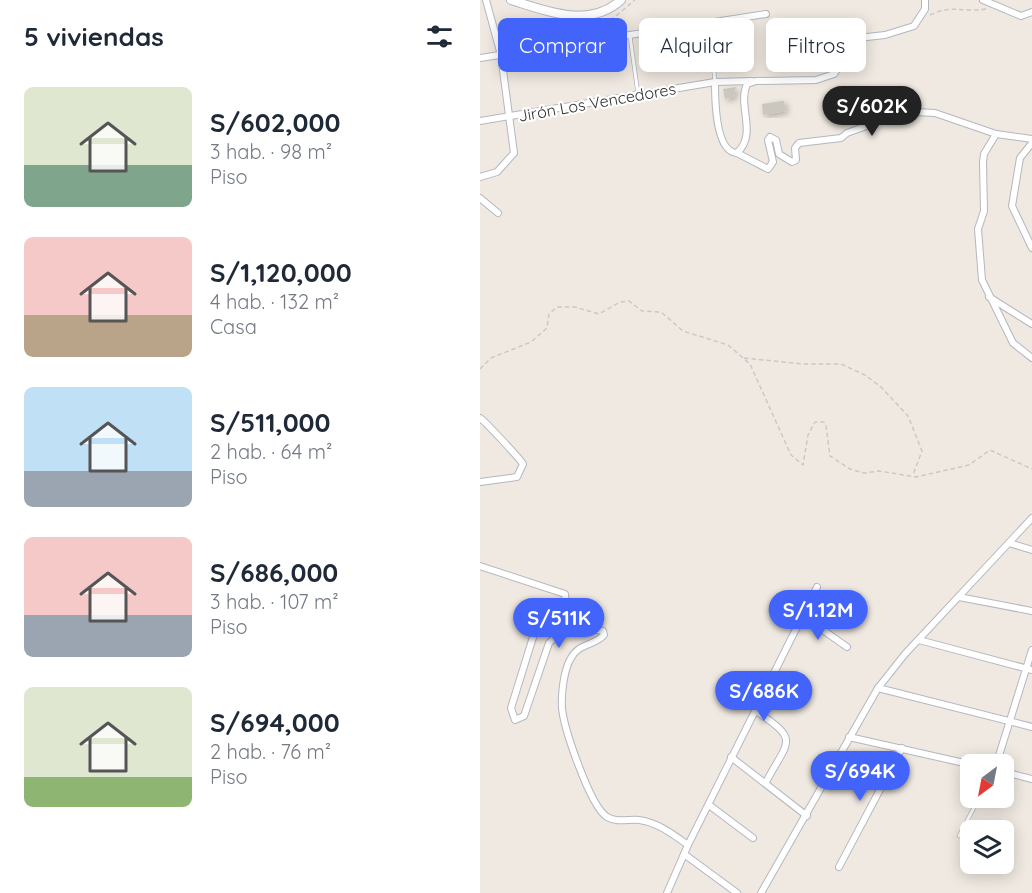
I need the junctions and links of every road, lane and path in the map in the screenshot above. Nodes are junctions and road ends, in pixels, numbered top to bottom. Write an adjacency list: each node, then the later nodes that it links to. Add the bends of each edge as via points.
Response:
1 (486, 0): 15 (street)
2 (511, 0): 3 (street, via 576,16 610,10)
3 (621, 0)
4 (635, 0): 10 (path)
5 (925, 0): 12 (street)
6 (983, 0): 7 (street)
7 (996, 7): 8 (street, via 1021,16); 12 (path, via 974,11 951,7)
8 (1032, 12)
9 (766, 14): 11 (street)
10 (613, 18)
11 (737, 18)
12 (920, 20): 20 (street, Jirón Los Vencedores, via 914,26 885,35 858,38 834,74 816,80)
13 (639, 32): 14 (street)
14 (629, 34): 22 (lane)
15 (498, 43)
16 (498, 55): 17 (street)
17 (480, 58)
18 (503, 72): 23 (street)
19 (714, 72): 21 (lane)
20 (756, 81): 21 (street, Jirón Los Vencedores); 27 (street, via 747,84 744,91 748,129)
21 (715, 82): 22 (street, Jirón Los Vencedores); 27 (street, via 716,118 728,150)
22 (638, 94): 23 (street, Jirón Los Vencedores)
23 (509, 117): 24 (street, Jirón Los Vencedores); 28 (street, via 514,153 497,172)
24 (480, 121)
25 (996, 134): 26 (street); 27 (street, via 935,113 897,111 841,138 800,143 792,162 779,154 776,140 770,138 773,162 768,170); 32 (street, via 984,154 984,211 978,229 982,280)
26 (1032, 141): 31 (street, via 1020,158 1012,206)
27 (737, 153)
28 (480, 177)
29 (480, 198): 30 (street)
30 (498, 213)
31 (1032, 248)
32 (988, 296): 33 (street); 35 (street, via 1013,343)
33 (1032, 324)
34 (743, 358): 36 (path, via 728,345 683,331 660,312 642,311 629,301 598,314 575,307 557,307 549,314 547,328 531,342 492,358); 39 (path, via 841,364 865,375 908,416 922,451 914,472); 39 (path, via 756,375 783,439 799,463 803,465 808,435 815,422 824,422 828,452 850,469)
35 (1032, 358)
36 (480, 369)
37 (480, 418): 40 (street, via 489,423 523,464 517,477)
38 (1032, 469): 39 (path, via 990,450 969,465)
39 (916, 477)
40 (480, 482)
41 (1032, 518): 42 (street)
42 (1009, 543): 43 (street); 46 (street)
43 (1032, 550)
44 (480, 566): 70 (street, via 565,594 567,599 566,604 540,623 534,634 511,708 515,720 524,716 549,643 555,636 603,631 601,639 579,647 567,668 562,708 578,766 600,812 612,819 649,822)
45 (817, 587): 48 (street)
46 (959, 597): 47 (street); 49 (street)
47 (1032, 611)
48 (803, 616): 50 (street); 54 (street)
49 (919, 640): 52 (street); 53 (street)
50 (847, 647)
51 (1032, 650): 52 (street)
52 (1029, 669): 55 (street)
53 (878, 688): 55 (street); 57 (street)
54 (756, 711): 60 (street); 64 (street, via 787,735 787,743)
55 (1010, 721): 56 (street); 59 (street)
56 (1032, 726)
57 (849, 737): 58 (street); 67 (street)
58 (902, 747): 61 (street); 72 (street)
59 (1000, 754)
60 (731, 757): 64 (street); 65 (street)
61 (960, 762)
62 (1014, 774): 63 (street)
63 (1032, 779)
64 (766, 782): 67 (street)
65 (709, 805): 69 (street); 70 (street)
66 (973, 808): 68 (lane)
67 (807, 816): 75 (street)
68 (958, 836)
69 (753, 838)
70 (688, 845): 71 (street)
71 (684, 854): 73 (street); 74 (street)
72 (838, 867)
73 (667, 893)
74 (736, 893)
75 (761, 893)

